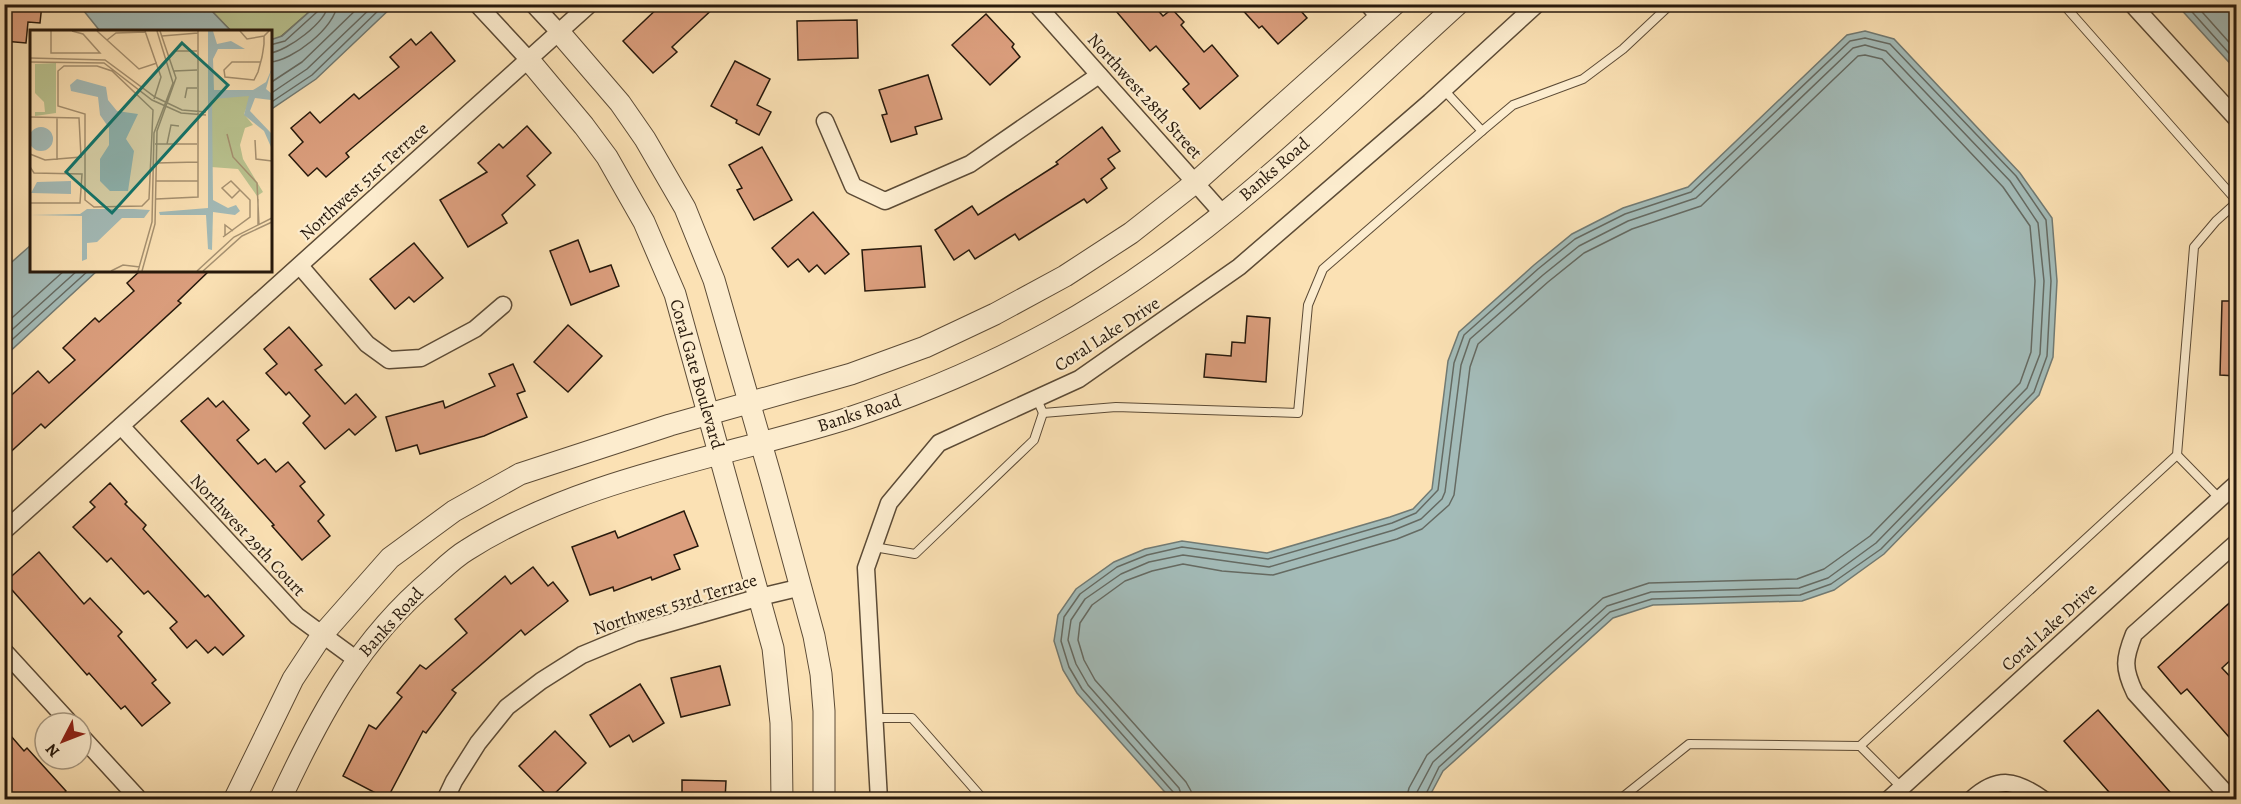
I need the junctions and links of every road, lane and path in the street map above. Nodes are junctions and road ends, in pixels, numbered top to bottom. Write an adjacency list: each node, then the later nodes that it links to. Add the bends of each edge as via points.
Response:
1 (477, 4): 12 (street, Coral Gate Boulevard)
2 (533, 4): 11 (street)
3 (590, 4): 11 (street, Northwest 51st Terrace)
4 (1036, 4): 13 (street, Northwest 28th Street)
5 (1458, 4): 20 (street, Banks Road)
6 (1537, 4): 14 (street, Coral Lake Drive)
7 (1671, 4): 17 (lane, via 1623,49 1583,79 1513,105)
8 (2063, 4): 19 (lane)
9 (2132, 4): 15 (street)
10 (1381, 9): 18 (street)
11 (559, 32): 12 (street, Northwest 51st Terrace); 23 (street, via 620,103 685,208 714,280)
12 (528, 59): 21 (street, Northwest 51st Terrace); 25 (street, Coral Gate Boulevard, via 607,157 645,222 675,294)
13 (1099, 75): 16 (street, via 970,164 885,201 853,186); 18 (street, Northwest 28th Street)
14 (1444, 90): 17 (lane); 24 (street, Coral Lake Drive, via 1239,267)
15 (2236, 118)
16 (825, 121)
17 (1482, 131): 24 (lane, via 1323,269 1308,305 1298,413)
18 (1196, 182): 20 (street, Northwest 28th Street); 23 (street, via 1131,233 1065,276 995,314 925,347 862,370)
19 (2236, 202): 29 (lane, via 2194,247)
20 (1223, 214): 27 (street, Banks Road, via 1116,293 1050,332 919,393)
21 (300, 266): 22 (street, via 367,344 389,360 421,358 475,329); 26 (street, Northwest 51st Terrace)
22 (503, 305)
23 (750, 403): 25 (street); 27 (street)
24 (1040, 406): 34 (street, Coral Lake Drive, via 939,443 889,503); 34 (lane, via 1034,440 915,554)
25 (709, 414): 28 (street, Coral Gate Boulevard); 37 (street, via 520,474 453,511 390,558)
26 (121, 426): 32 (street, Northwest 51st Terrace); 37 (street, Northwest 29th Court, via 297,616)
27 (761, 443): 28 (street, Banks Road); 35 (street)
28 (721, 454): 36 (street, Coral Gate Boulevard); 39 (street, Banks Road, via 608,487 536,514 466,550 406,601)
29 (2177, 456): 31 (lane); 42 (lane)
30 (2236, 484): 31 (street, Coral Lake Drive)
31 (2220, 499): 44 (street, Coral Lake Drive)
32 (4, 531)
33 (2236, 543): 57 (street, via 2134,634 2126,655 2126,675 2135,693)
34 (874, 547): 41 (street, Coral Lake Drive, via 866,568)
35 (802, 587): 36 (street, Northwest 53rd Terrace); 50 (street, via 821,674)
36 (760, 597): 48 (street, Northwest 53rd Terrace, via 635,633 582,655 507,707 478,742); 49 (street, Coral Gate Boulevard, via 779,686)
37 (322, 635): 39 (street, Northwest 29th Court); 46 (street, via 293,679)
38 (4, 651): 40 (street)
39 (357, 660): 47 (street, Banks Road, via 335,692)
40 (59, 711)
41 (875, 718): 51 (street, Coral Lake Drive); 52 (lane, via 912,718)
42 (1860, 746): 44 (lane); 53 (lane, via 1689,744)
43 (93, 749): 45 (street)
44 (1902, 788): 54 (street, Coral Lake Drive)
45 (137, 797)
46 (234, 800)
47 (280, 800)
48 (445, 800)
49 (782, 800)
50 (824, 800)
51 (879, 800)
52 (984, 800)
53 (1619, 800)
54 (1888, 800)
55 (1971, 800): 56 (street, via 1981,790 2001,781 2025,786)
56 (2044, 800)
57 (2232, 800)

